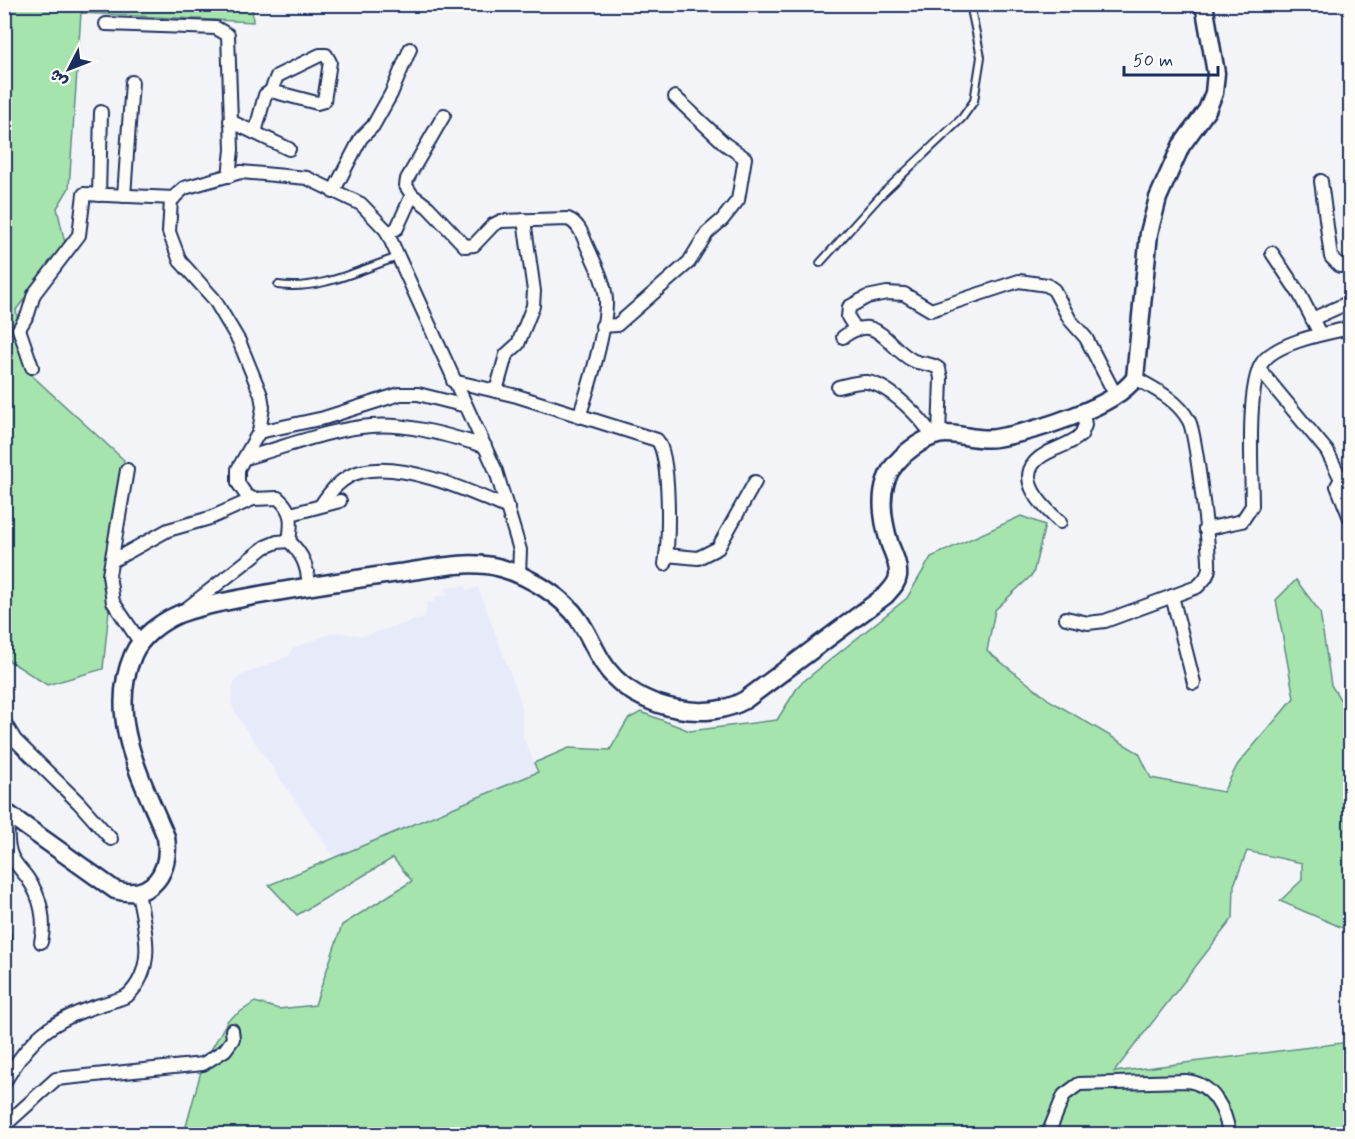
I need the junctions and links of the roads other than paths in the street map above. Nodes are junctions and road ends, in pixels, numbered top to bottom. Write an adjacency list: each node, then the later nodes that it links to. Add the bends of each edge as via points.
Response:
1 (966, 4): 24 (lane, via 971,9 981,57 974,101 962,118 882,194)
2 (1204, 4): 36 (main road, via 1216,74 1214,93 1207,110 1181,146 1158,198 1149,233)
3 (106, 24): 10 (street, via 216,28 225,32 230,40)
4 (410, 49): 15 (street, via 374,126 361,138)
5 (132, 82): 18 (street)
6 (271, 91): 6 (street, via 322,103 330,59 323,55 277,76); 11 (street, via 265,95)
7 (675, 97): 29 (street, via 745,158 740,195 707,233 689,262 617,325)
8 (101, 112): 16 (street)
9 (444, 115): 17 (street, via 406,179)
10 (230, 121): 11 (street); 13 (street)
11 (255, 133): 12 (street)
12 (289, 149)
13 (229, 176): 15 (street, via 241,172 307,178); 19 (street, via 184,188)
14 (1321, 181): 25 (street, via 1331,257 1340,266)
15 (333, 192): 21 (street, via 361,204)
16 (99, 195): 18 (street); 34 (street, via 84,194 79,235 34,294 19,329)
17 (412, 195): 20 (street, via 468,247 497,222); 21 (street, via 397,228)
18 (124, 196): 19 (street)
19 (174, 198): 44 (street, via 169,232 180,261 214,299 239,341 261,395)
20 (524, 220): 29 (street, via 568,219 578,227 604,291); 39 (street, via 533,306 518,344 505,357)
21 (388, 234): 23 (street)
22 (1272, 253): 28 (street)
23 (399, 256): 26 (lane, via 316,285); 37 (street)
24 (820, 263)
25 (1350, 263)
26 (278, 285)
27 (1350, 302): 28 (street)
28 (1312, 319): 32 (street)
29 (602, 326): 43 (street)
30 (855, 328): 33 (street); 40 (street, via 847,310 874,294 904,294 931,310 1019,281 1037,282 1054,290 1070,320 1086,338); 45 (street, via 874,329 910,359 939,369)
31 (1350, 328): 32 (street)
32 (1320, 334): 35 (street, via 1273,353)
33 (843, 337)
34 (32, 367)
35 (1259, 369): 49 (street); 58 (street, via 1254,388 1252,506 1242,521)
36 (1135, 378): 40 (main road); 58 (street, via 1172,401 1190,422)
37 (453, 381): 39 (street); 41 (street)
38 (838, 387): 45 (street, via 875,384 920,417)
39 (496, 391): 43 (street)
40 (1116, 396): 42 (main road)
41 (466, 406): 44 (street, via 418,394 400,394 324,418); 46 (street)
42 (1083, 412): 45 (main road, via 995,439); 57 (street, via 1081,435 1040,457 1031,470 1032,492 1037,502)
43 (579, 417): 50 (street, via 651,436 661,445 666,481 666,559 698,558 718,548)
44 (259, 432): 47 (street)
45 (936, 436): 61 (main road, via 896,463 888,476 882,508 898,568 894,587 731,708 679,708 628,688 602,663 579,619 566,605)
46 (485, 446): 47 (street, via 417,429 374,426 349,429); 54 (street)
47 (245, 458): 51 (street, via 238,469 238,483)
48 (127, 470): 60 (street)
49 (1346, 476): 56 (street, via 1337,490)
50 (755, 482)
51 (253, 499): 55 (street, via 278,498); 60 (street, via 210,518 168,530)
52 (340, 501): 53 (street)
53 (321, 505): 54 (street, via 344,480 359,472 376,470 442,482); 55 (street)
54 (508, 508): 61 (street, via 520,550)
55 (291, 514): 59 (street)
56 (1350, 519)
57 (1060, 522)
58 (1205, 529): 63 (street, via 1207,577 1197,587)
59 (289, 541): 62 (street, via 307,565); 64 (street, via 265,548)
60 (112, 561): 66 (street, via 109,575 113,602)
61 (519, 575): 62 (main road, via 501,568 467,565)
62 (309, 585): 64 (main road, via 216,603)
63 (1172, 596): 65 (street, via 1106,621 1088,623); 67 (street)
64 (178, 615): 66 (main road)
65 (1066, 618)
66 (140, 642): 71 (main road, via 126,678 124,729 168,850 160,876)
67 (1194, 683)
68 (4, 722): 70 (street, via 15,740)
69 (6, 813): 71 (main road, via 115,890); 72 (street, via 8,845 38,898 44,924)
70 (111, 839)
71 (138, 892): 74 (street, via 147,951 146,966 135,990 41,1032)
72 (41, 942)
73 (232, 1030): 75 (street, via 229,1044 203,1064 56,1079)
74 (4, 1083)
75 (4, 1126)
76 (1048, 1134): 77 (street, via 1064,1095 1079,1083 1186,1081 1201,1085 1223,1108)
77 (1229, 1134)

